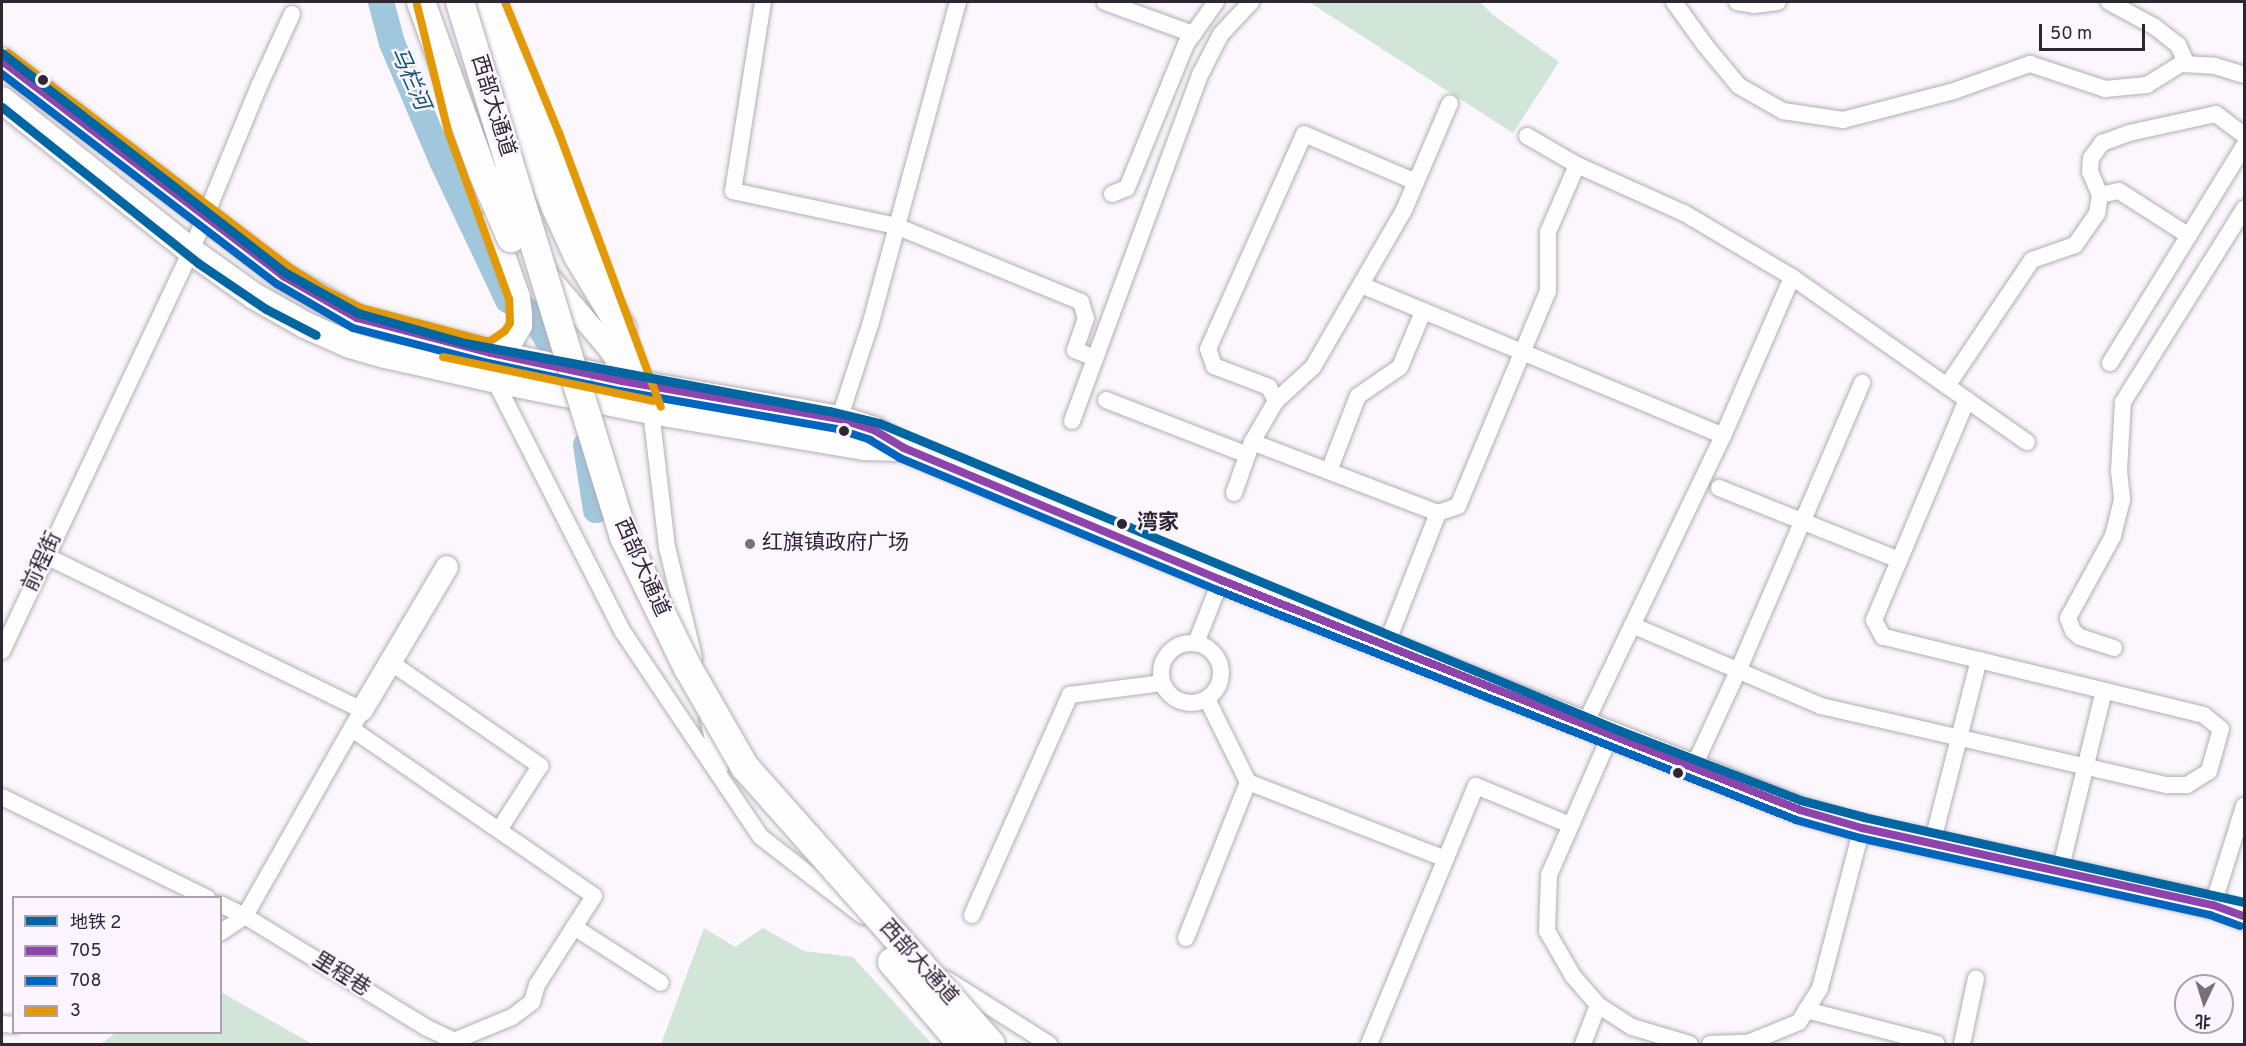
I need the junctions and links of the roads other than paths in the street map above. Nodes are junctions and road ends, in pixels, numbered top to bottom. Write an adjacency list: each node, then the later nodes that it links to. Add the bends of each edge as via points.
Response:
1 (421, 2): 33 (highway, bridge)
2 (427, 2): 33 (main road, via 458,127)
3 (447, 2): 106 (highway, 西部大通道, bridge, via 612,542 676,674 735,775)
4 (460, 2): 107 (highway, 西部大通道, bridge, via 624,537 688,668 745,767)
5 (477, 2): 39 (highway, via 519,121 556,208 578,256)
6 (494, 2): 39 (main road)
7 (762, 2): 32 (street, via 733,191)
8 (958, 2): 32 (street)
9 (1105, 2): 17 (street)
10 (1216, 2): 17 (street)
11 (1251, 2): 42 (street, via 1221,34 1201,73)
12 (1674, 2): 19 (street, via 1739,86 1783,111 1843,120 1954,91 2030,64 2105,89 2147,85)
13 (1737, 2): 14 (street)
14 (1778, 2)
15 (2109, 2): 19 (street, via 2155,27 2178,45)
16 (292, 14): 31 (street, 前程街)
17 (1193, 34): 28 (street, via 1127,188)
18 (2, 61): 31 (main road)
19 (2187, 64): 20 (street, via 2216,66)
20 (2244, 75)
21 (2, 100): 35 (main road)
22 (1450, 103): 27 (street)
23 (2244, 135): 29 (street, via 2216,114 2102,143 2091,158 2090,172)
24 (1527, 136): 26 (street)
25 (2244, 146): 34 (street)
26 (1577, 165): 36 (street, via 1684,213); 41 (street, via 1548,232 1548,291)
27 (1416, 182): 37 (street); 50 (street, via 1304,134 1208,349 1214,366 1269,387)
28 (1112, 194)
29 (2100, 195): 34 (street, via 2119,191); 46 (street, via 2097,214 2075,244 2032,261)
30 (2244, 209): 68 (street, via 2123,402 2119,471 2122,499 2113,536 2068,618 2080,637)
31 (206, 217): 35 (street, 前程街); 40 (main road, via 283,276 357,318)
32 (896, 226): 42 (street, via 1081,302 1086,318 1076,350); 52 (street, via 871,322)
33 (501, 229): 40 (main road, via 519,297 521,326 513,339); 47 (main road, bridge, via 576,308)
34 (2189, 236): 43 (street)
35 (192, 251): 44 (main road, via 255,296 350,345); 61 (street, 前程街)
36 (1792, 277): 46 (street); 53 (street)
37 (1361, 285): 38 (street); 50 (street, via 1313,367)
38 (1424, 312): 41 (street); 56 (street, via 1400,367 1358,396)
39 (622, 329): 47 (main road)
40 (491, 353): 47 (main road)
41 (1522, 353): 53 (street); 59 (street, via 1458,506)
42 (1095, 358): 51 (street)
43 (2110, 363)
44 (500, 380): 47 (main road); 82 (street, via 623,632)
45 (1862, 383): 60 (street)
46 (1947, 386): 49 (street)
47 (635, 393): 52 (main road); 82 (street)
48 (1106, 400): 55 (street)
49 (1967, 400): 54 (street); 62 (street)
50 (1276, 401): 55 (street)
51 (1072, 421)
52 (835, 430): 64 (main road, via 874,430 904,448)
53 (1723, 436): 65 (street)
54 (2027, 442)
55 (1250, 449): 56 (street); 58 (street)
56 (1329, 471): 59 (street)
57 (1719, 488): 60 (street)
58 (1234, 493)
59 (1437, 513): 67 (street)
60 (1803, 522): 62 (street); 72 (street)
61 (46, 556): 69 (street, 前程街); 76 (street)
62 (1899, 560): 70 (street, via 1874,620 1882,637)
63 (447, 567): 71 (main road)
64 (1221, 580): 66 (street); 67 (main road)
65 (1632, 625): 72 (street); 77 (street)
66 (1196, 643): 73 (street, via 1175,646 1167,653 1162,662); 75 (street, via 1206,646 1220,662 1220,682)
67 (1386, 646): 77 (main road)
68 (2114, 648)
69 (2, 651)
70 (1979, 660): 74 (street); 79 (street)
71 (390, 662): 76 (main road); 88 (street, via 540,766)
72 (1738, 671): 79 (street, via 1821,706); 81 (street)
73 (1162, 683): 75 (street, via 1181,702); 95 (street, via 1070,694)
74 (2104, 691): 80 (street); 80 (street, via 2204,715 2221,729 2209,771 2187,785 2167,785)
75 (1207, 699): 83 (street)
76 (357, 719): 88 (street); 96 (street)
77 (1584, 726): 78 (main road)
78 (1610, 736): 81 (main road); 86 (street)
79 (1959, 738): 80 (street); 89 (street)
80 (2084, 766): 91 (street)
81 (1693, 768): 87 (main road, via 1800,810)
82 (722, 779): 108 (street, via 761,837 953,985)
83 (1248, 782): 90 (street); 100 (street)
84 (2, 797): 92 (street)
85 (2244, 806): 94 (street)
86 (1570, 825): 90 (street, via 1476,786); 103 (street, via 1549,875 1547,931 1573,976)
87 (1862, 828): 89 (main road); 104 (street, via 1820,988)
88 (499, 830): 98 (street, via 594,896)
89 (1932, 844): 91 (main road)
90 (1445, 859): 109 (street)
91 (2060, 872): 94 (main road)
92 (205, 896)
93 (222, 905): 96 (street, 里程巷)
94 (2213, 905): 97 (main road)
95 (972, 915)
96 (245, 916): 99 (street); 105 (street, 里程巷, via 427,1028)
97 (2244, 916)
98 (574, 927): 102 (street); 105 (street, via 537,985 532,1002 513,1017)
99 (222, 932)
100 (1186, 938)
101 (1976, 978): 114 (street)
102 (661, 983)
103 (1598, 1005): 110 (street); 111 (street, via 1632,1027)
104 (1806, 1010): 112 (street, via 1799,1022 1748,1043); 113 (street)
105 (458, 1042)
106 (962, 1044)
107 (991, 1044)
108 (1049, 1044)
109 (1370, 1044)
110 (1583, 1044)
111 (1690, 1044)
112 (1710, 1044)
113 (1937, 1044)
114 (1962, 1044)

